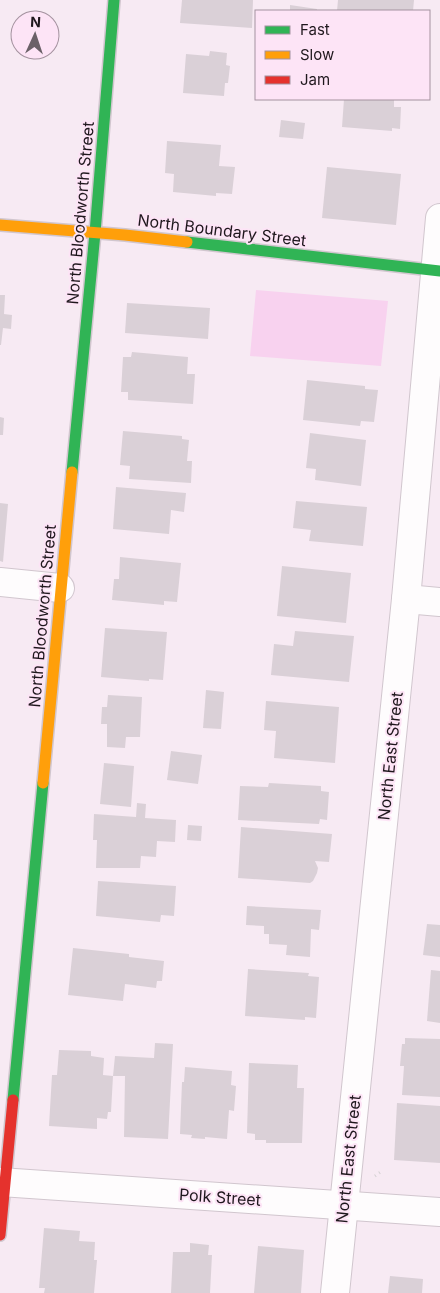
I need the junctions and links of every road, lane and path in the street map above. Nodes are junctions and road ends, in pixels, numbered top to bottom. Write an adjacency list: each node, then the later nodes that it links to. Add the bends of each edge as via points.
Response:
1 (114, 0): 4 (street, North Bloodworth Street)
2 (440, 218): 5 (street, North East Street)
3 (0, 225): 4 (street, North Boundary Street)
4 (95, 233): 5 (street, North Boundary Street); 7 (street, North Bloodworth Street)
5 (437, 271): 8 (street, North East Street)
6 (0, 582): 7 (street)
7 (60, 588): 10 (street, North Bloodworth Street)
8 (406, 599): 9 (street); 11 (street, North East Street)
9 (440, 602)
10 (3, 1182): 11 (street, Polk Street); 13 (street, North Bloodworth Street)
11 (344, 1205): 12 (street, Polk Street); 14 (street, North East Street)
12 (440, 1212)
13 (0, 1235)
14 (334, 1293)

